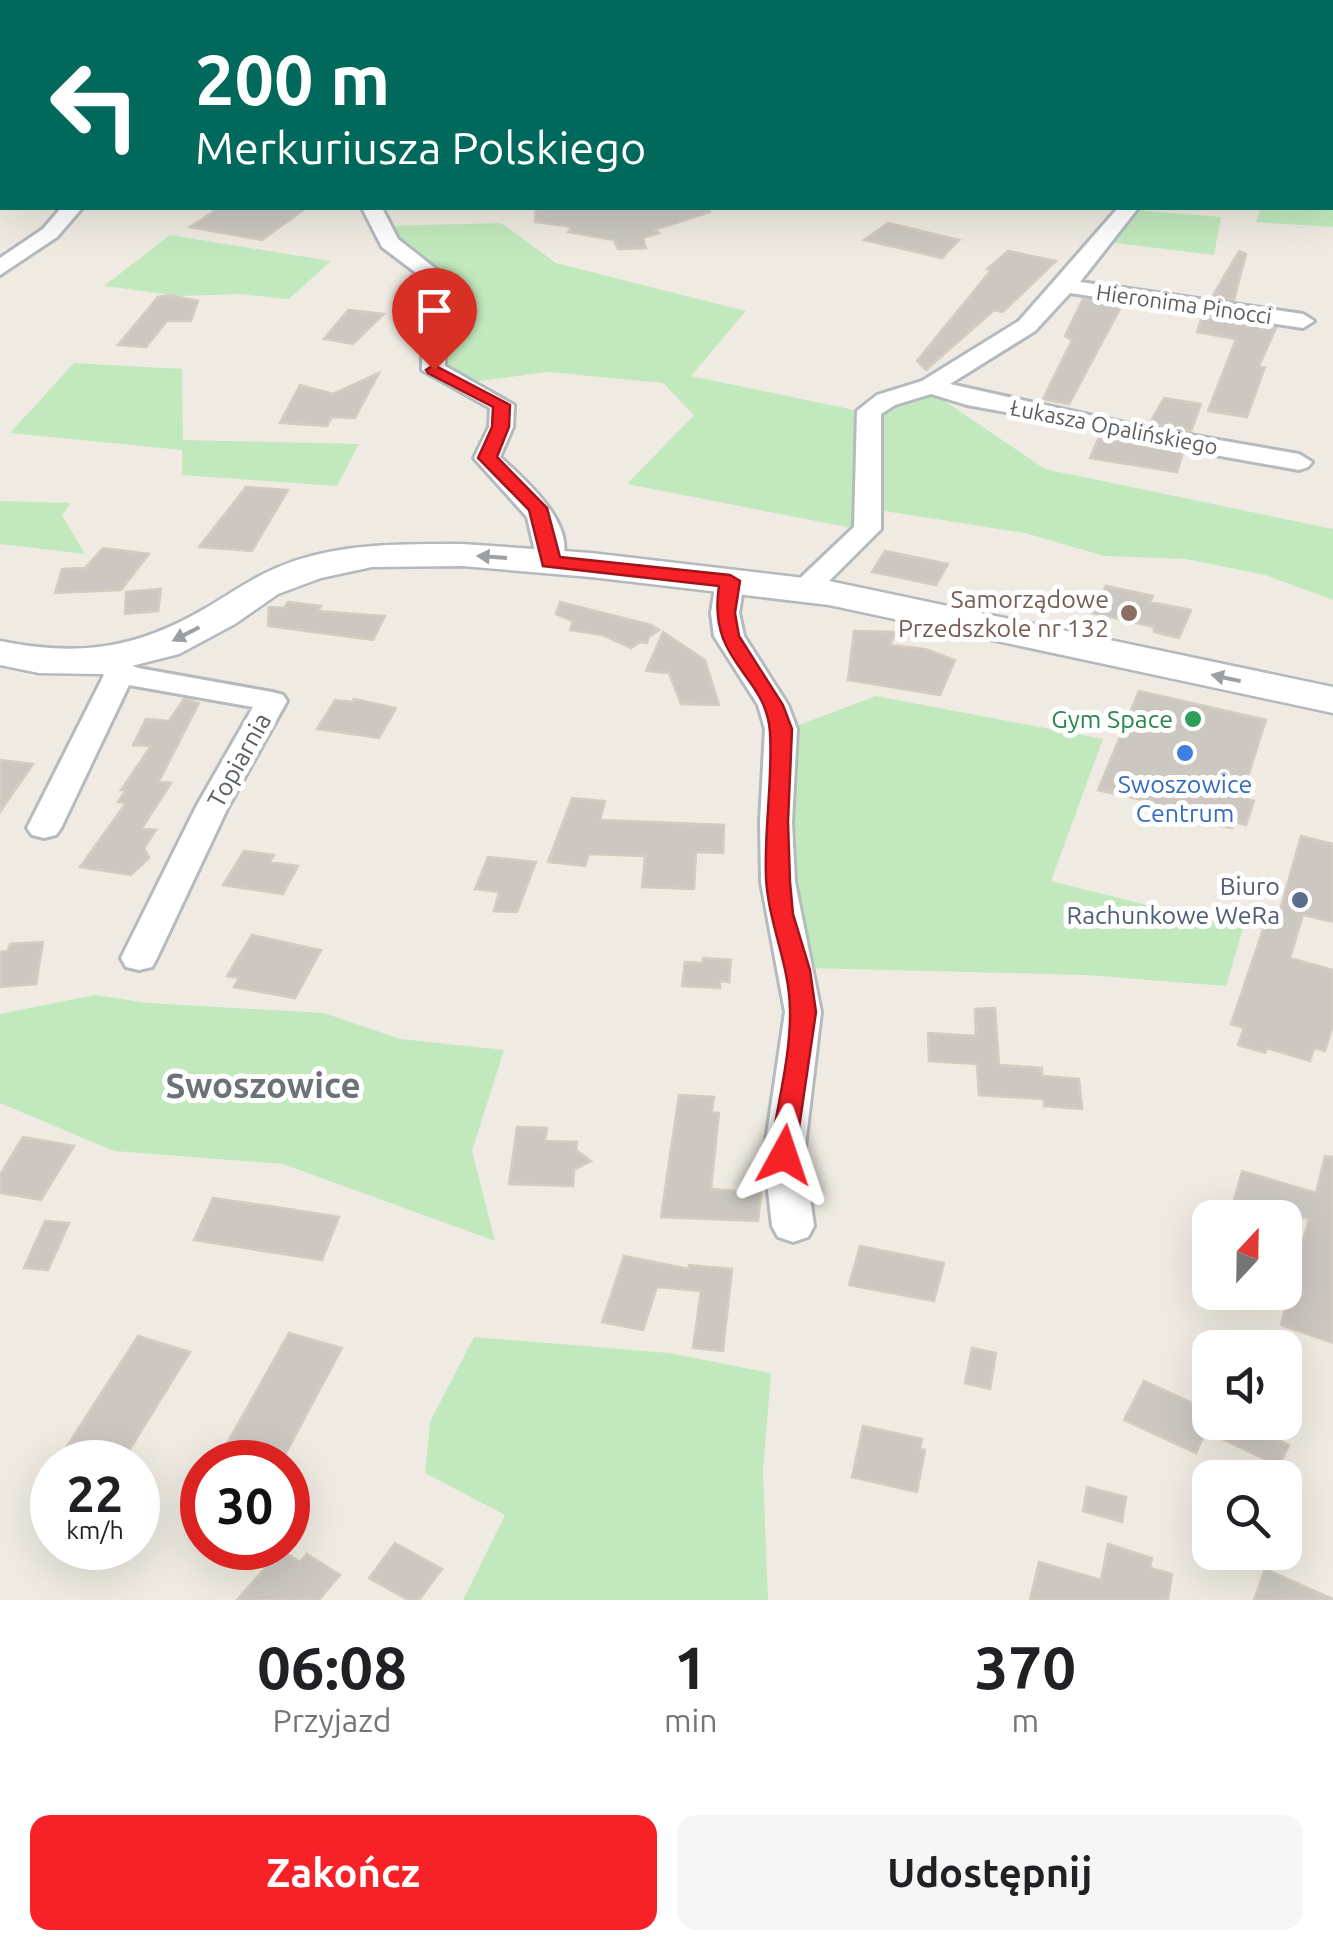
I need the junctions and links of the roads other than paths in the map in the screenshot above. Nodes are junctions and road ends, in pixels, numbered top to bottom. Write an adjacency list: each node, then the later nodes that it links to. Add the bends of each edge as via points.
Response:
1 (70, 210): 4 (street)
2 (373, 210): 9 (street, via 389,244 434,276 434,370 502,405 501,427 487,458 537,508)
3 (1126, 210): 5 (street)
4 (0, 268)
5 (1065, 286): 6 (street, Hieronima Pinocci); 7 (street, via 1027,326)
6 (1302, 321)
7 (930, 386): 8 (street, Łukasza Opalińskiego); 11 (street, via 869,411 867,529)
8 (1299, 462)
9 (550, 562): 10 (street); 13 (street, one-way to 13, via 372,556 311,568)
10 (730, 581): 11 (street); 17 (street, via 729,636 781,729 778,882 803,1012 784,1155)
11 (804, 590): 14 (street, one-way to 11)
12 (0, 653): 13 (street)
13 (110, 667): 15 (street, via 105,710); 16 (street, Topiarnia, via 272,701)
14 (1327, 699)
15 (44, 828)
16 (139, 958)
17 (793, 1226)

